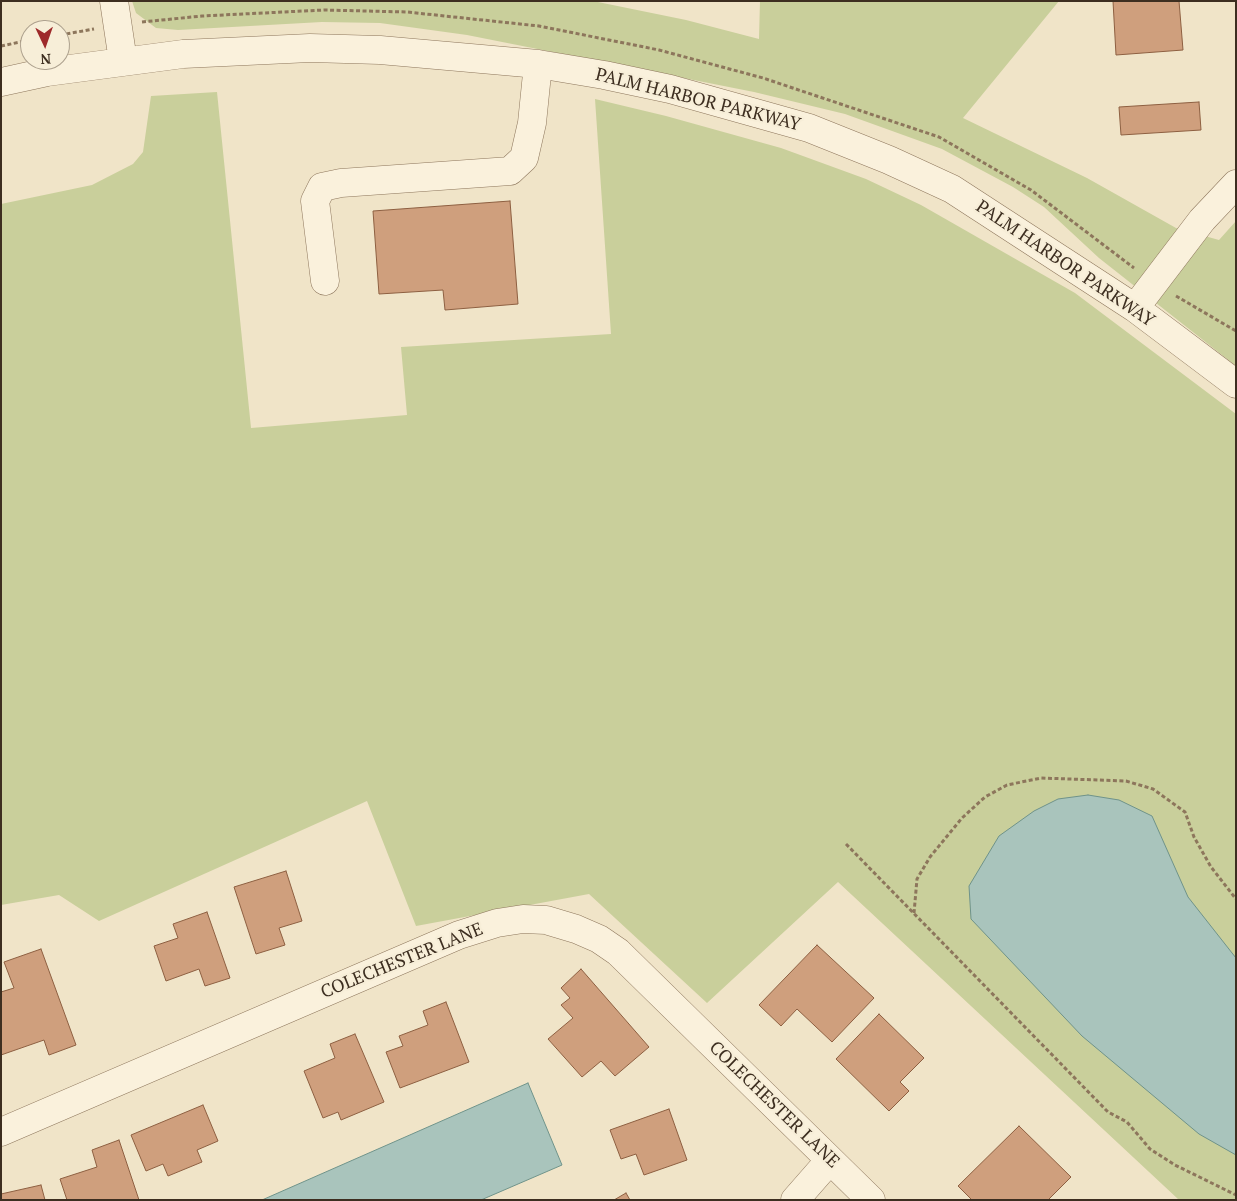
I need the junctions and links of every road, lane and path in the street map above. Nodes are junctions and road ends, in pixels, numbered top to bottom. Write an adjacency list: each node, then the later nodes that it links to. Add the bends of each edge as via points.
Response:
1 (114, 1): 6 (street)
2 (84, 31): 3 (path)
3 (70, 33)
4 (20, 42): 5 (path)
5 (1, 46)
6 (123, 61): 7 (street, PALM HARBOR PARKWAY, via 183,54 310,48 389,50); 8 (street, PALM HARBOR PARKWAY)
7 (538, 64): 12 (street, via 532,123 524,158 510,171 322,187 315,201); 14 (street, PALM HARBOR PARKWAY, via 604,75 742,108 809,128 889,160 952,189)
8 (1, 82)
9 (939, 137): 11 (path, via 1031,190)
10 (1236, 184): 14 (street, via 1202,220)
11 (1128, 264)
12 (325, 281)
13 (1180, 299): 15 (path)
14 (1134, 308): 16 (street, PALM HARBOR PARKWAY)
15 (1236, 331)
16 (1236, 384)
17 (846, 844): 19 (path)
18 (1236, 899): 19 (path, via 1194,838 1185,812 1153,789 1126,781 1041,778 1007,785 985,798 962,818 930,857 917,879)
19 (914, 914): 22 (path, via 1108,1112 1127,1122 1150,1149)
20 (1, 1132): 21 (street, COLECHESTER LANE, via 459,935 497,922 523,919 546,920 576,929 618,952)
21 (830, 1160): 23 (street); 24 (street, COLECHESTER LANE)
22 (1236, 1195)
23 (795, 1200)
24 (871, 1200)

